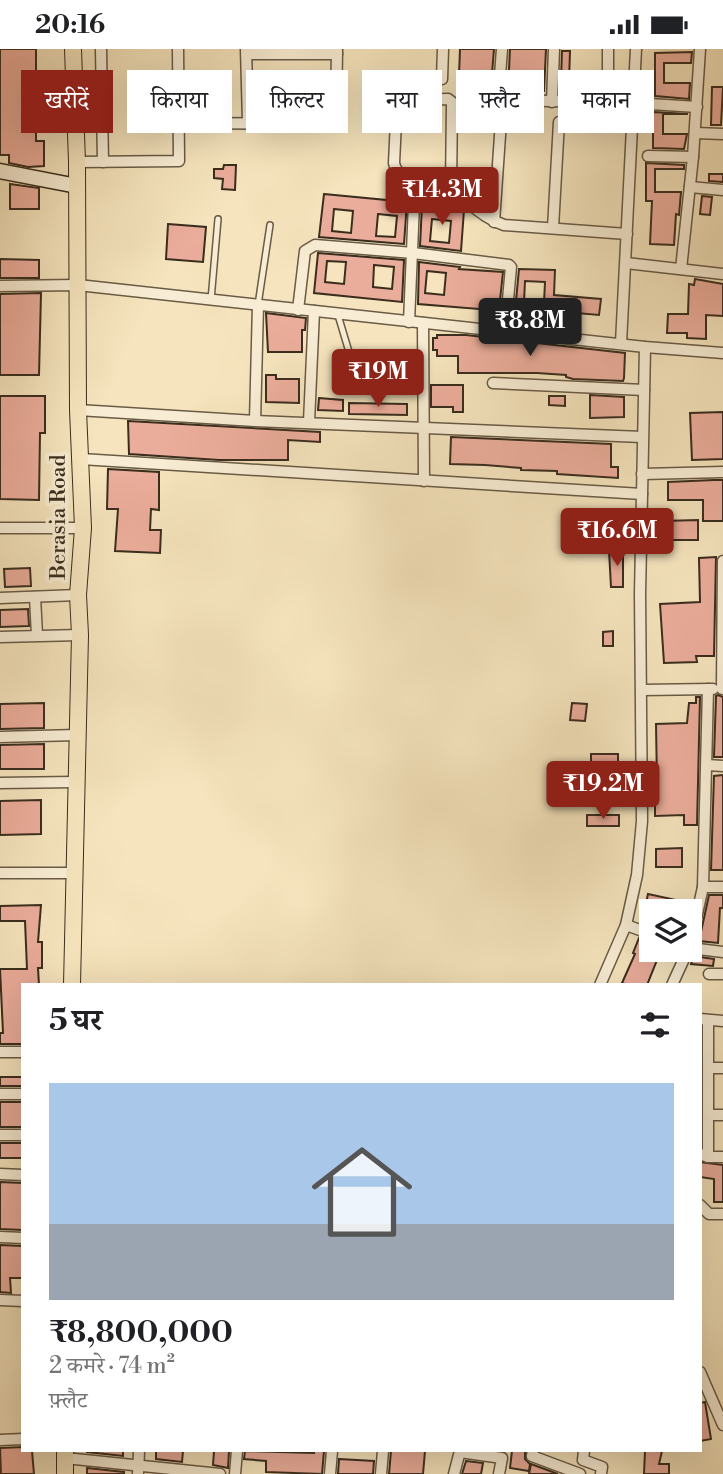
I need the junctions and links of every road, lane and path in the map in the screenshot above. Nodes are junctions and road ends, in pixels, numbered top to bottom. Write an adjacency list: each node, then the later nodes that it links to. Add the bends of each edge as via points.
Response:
1 (73, 49): 30 (main road, Berasia Road)
2 (101, 49): 31 (street)
3 (178, 49): 12 (street)
4 (443, 49): 17 (street)
5 (502, 49): 18 (street, via 502,96)
6 (554, 49): 18 (street)
7 (608, 49): 15 (street)
8 (636, 49): 16 (street)
9 (701, 49): 21 (street)
10 (247, 52): 11 (street); 13 (street)
11 (337, 52): 14 (street)
12 (179, 70)
13 (247, 70)
14 (337, 70)
15 (608, 70)
16 (635, 70)
17 (442, 79)
18 (552, 102): 19 (street)
19 (558, 102)
20 (654, 104): 21 (street)
21 (697, 107): 26 (street)
22 (180, 133): 31 (street, via 179,161)
23 (500, 133): 39 (street)
24 (559, 133): 41 (street)
25 (632, 133): 42 (street)
26 (695, 133): 27 (street); 29 (street)
27 (723, 134)
28 (648, 156): 29 (street)
29 (693, 157): 34 (street)
30 (77, 162): 31 (street); 33 (main road, Berasia Road)
31 (103, 162)
32 (0, 171): 33 (street)
33 (77, 186): 47 (main road, Berasia Road)
34 (690, 187): 36 (street); 45 (street)
35 (451, 190): 35 (street, via 395,170 397,100 452,102); 39 (street)
36 (723, 190)
37 (414, 204): 43 (street)
38 (218, 219): 49 (lane)
39 (494, 222): 41 (street)
40 (270, 225): 50 (lane)
41 (554, 228): 42 (street)
42 (627, 234): 44 (street)
43 (413, 253): 51 (street, via 309,247); 54 (street); 56 (street, via 509,265)
44 (626, 263): 45 (street); 57 (street)
45 (681, 269): 46 (street)
46 (723, 274)
47 (78, 285): 48 (street); 49 (street); 63 (main road, Berasia Road)
48 (0, 286)
49 (211, 300): 50 (street)
50 (258, 305): 51 (street); 64 (street)
51 (298, 310): 52 (street)
52 (314, 311): 53 (street); 65 (street)
53 (338, 314): 54 (street); 60 (lane)
54 (409, 322): 55 (street)
55 (423, 323): 56 (street); 66 (street)
56 (505, 332): 57 (street)
57 (621, 343): 58 (street)
58 (645, 347): 59 (street); 62 (street)
59 (723, 353)
60 (352, 362)
61 (493, 383): 62 (street)
62 (643, 390): 67 (street)
63 (78, 410): 64 (street); 68 (main road, Berasia Road)
64 (255, 421): 65 (street)
65 (309, 422): 66 (street)
66 (424, 428): 67 (street); 71 (street)
67 (642, 437): 70 (street)
68 (81, 459): 71 (street); 74 (main road, Berasia Road)
69 (723, 472): 70 (street)
70 (642, 474): 72 (street)
71 (424, 481): 72 (street)
72 (642, 494): 85 (street)
73 (0, 528): 74 (street)
74 (83, 528): 76 (main road, Berasia Road)
75 (723, 561): 79 (street)
76 (78, 595): 77 (street); 81 (main road, Berasia Road)
77 (34, 597): 78 (street); 80 (street)
78 (0, 598)
79 (723, 608): 84 (street)
80 (37, 635): 81 (street); 82 (street)
81 (80, 635): 86 (main road, Berasia Road)
82 (0, 636)
83 (708, 689): 84 (street); 85 (street); 88 (street)
84 (723, 689)
85 (642, 690): 97 (street, via 642,821)
86 (77, 735): 87 (street); 90 (main road, Berasia Road)
87 (0, 737)
88 (707, 765): 89 (street); 94 (street)
89 (723, 766)
90 (75, 782): 91 (street); 93 (main road, Berasia Road)
91 (0, 783)
92 (0, 873): 93 (street)
93 (76, 873): 104 (main road, Berasia Road)
94 (703, 887): 95 (street); 96 (street)
95 (723, 887)
96 (700, 899)
97 (626, 925): 98 (street); 105 (street)
98 (639, 930)
99 (702, 950): 100 (street)
100 (723, 952)
101 (683, 962): 106 (street)
102 (709, 974): 103 (street)
103 (723, 974)
104 (72, 983)
105 (601, 983)
106 (673, 983)
107 (704, 1020): 108 (street); 112 (street)
108 (723, 1021)
109 (0, 1052): 110 (street)
110 (21, 1052)
111 (723, 1068): 112 (street)
112 (706, 1073): 115 (street)
113 (0, 1094): 114 (street)
114 (21, 1094)
115 (708, 1115): 116 (street); 119 (street)
116 (723, 1115)
117 (0, 1135): 118 (street)
118 (21, 1135)
119 (704, 1155): 120 (street)
120 (723, 1157)
121 (0, 1174): 122 (street)
122 (21, 1175)
123 (702, 1207): 124 (street, via 709,1214)
124 (723, 1214)
125 (0, 1237): 126 (street)
126 (21, 1238)
127 (0, 1300): 128 (street)
128 (21, 1301)
129 (702, 1377): 130 (street)
130 (723, 1425)
131 (21, 1439): 132 (street)
132 (0, 1440)
133 (139, 1452): 143 (street)
134 (236, 1452): 145 (street)
135 (332, 1452): 146 (street)
136 (383, 1452): 147 (street)
137 (460, 1452): 148 (street)
138 (466, 1452): 149 (street, via 502,1458)
139 (533, 1452): 142 (street)
140 (584, 1452): 151 (street, via 583,1460 602,1467)
141 (65, 1461): 143 (street)
142 (551, 1469): 150 (street)
143 (139, 1470): 144 (street)
144 (220, 1474)
145 (235, 1474)
146 (330, 1474)
147 (381, 1474)
148 (454, 1474)
149 (499, 1474)
150 (580, 1474)
151 (601, 1474)

